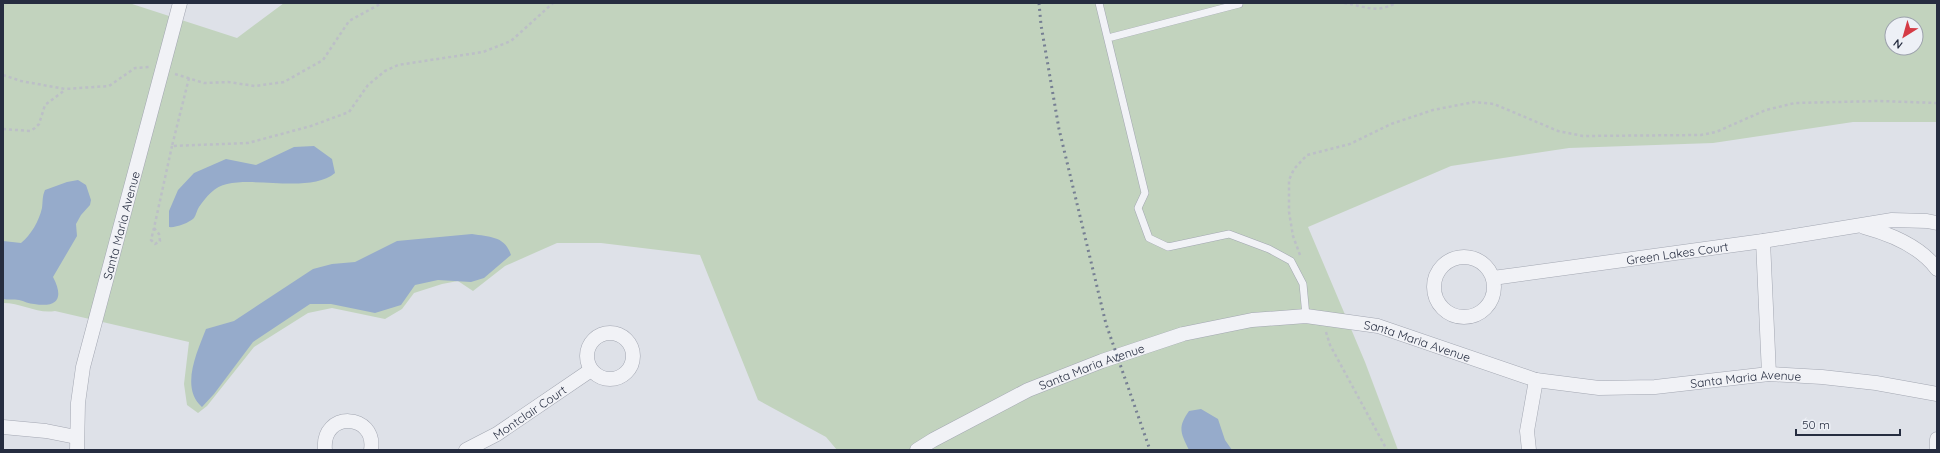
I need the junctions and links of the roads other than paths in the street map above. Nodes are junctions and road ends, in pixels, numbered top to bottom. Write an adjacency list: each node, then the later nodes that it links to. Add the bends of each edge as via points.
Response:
1 (180, 3): 17 (street, Santa Maria Avenue, via 83,367)
2 (1099, 3): 4 (lane)
3 (1239, 4): 4 (lane)
4 (1108, 38): 10 (lane, via 1145,193 1138,208 1149,238 1168,247 1229,234 1269,249 1291,261 1303,284)
5 (1937, 223): 6 (street, Green Lakes Court, via 1892,220)
6 (1862, 226): 7 (street, Green Lakes Court); 8 (street, Green Lakes Court, via 1885,232 1916,249)
7 (1763, 241): 9 (street, Green Lakes Court); 12 (street)
8 (1937, 269)
9 (1493, 278): 9 (street, via 1482,263 1468,258 1454,259 1439,271 1435,284 1437,299 1450,313 1460,316 1479,313 1489,302 1494,288)
10 (1306, 316): 13 (street, Santa Maria Avenue, via 1378,326); 21 (street, Santa Maria Avenue, via 1252,320 1182,334 1102,361 1028,390)
11 (591, 370): 20 (street, Montclair Court, via 497,434)
12 (1769, 374): 13 (street, Santa Maria Avenue, via 1655,387 1599,388); 14 (street, Santa Maria Avenue, via 1822,376)
13 (1536, 380): 22 (street, via 1527,431)
14 (1937, 394)
15 (3, 427): 17 (street, via 46,431)
16 (1937, 439): 23 (street)
17 (76, 444)
18 (325, 450): 19 (street, via 328,431 343,421 352,421 361,424 368,431)
19 (371, 450)
20 (466, 450)
21 (917, 450)
22 (1529, 450)
23 (1937, 450)

